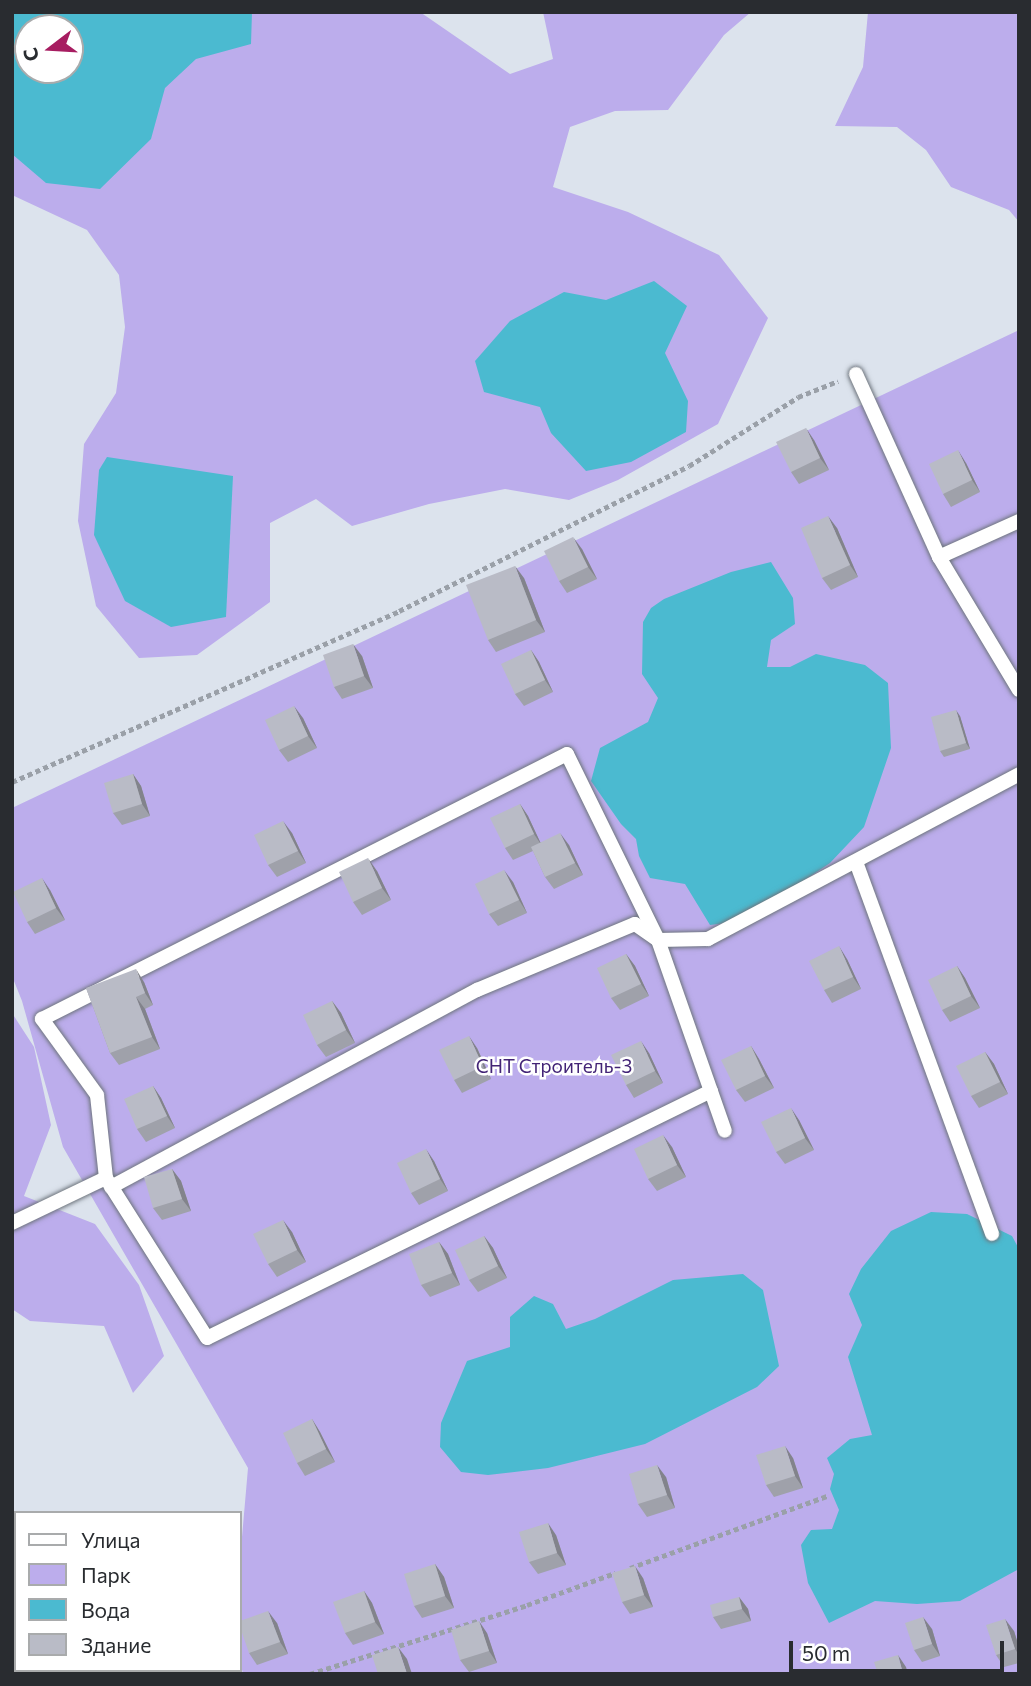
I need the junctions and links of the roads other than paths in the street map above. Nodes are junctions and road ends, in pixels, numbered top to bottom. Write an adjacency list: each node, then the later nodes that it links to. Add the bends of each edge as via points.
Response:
1 (856, 374): 3 (lane)
2 (1019, 521): 3 (lane)
3 (939, 557): 4 (lane)
4 (1019, 690)
5 (1019, 774): 6 (lane)
6 (856, 862): 7 (lane, via 708,939); 12 (lane)
7 (659, 940): 8 (lane); 10 (lane, via 635,924 477,990); 10 (lane, via 567,754 41,1019 97,1095)
8 (711, 1091): 9 (lane); 10 (lane, via 208,1338)
9 (725, 1131)
10 (108, 1183): 11 (lane)
11 (12, 1223)
12 (992, 1234)

